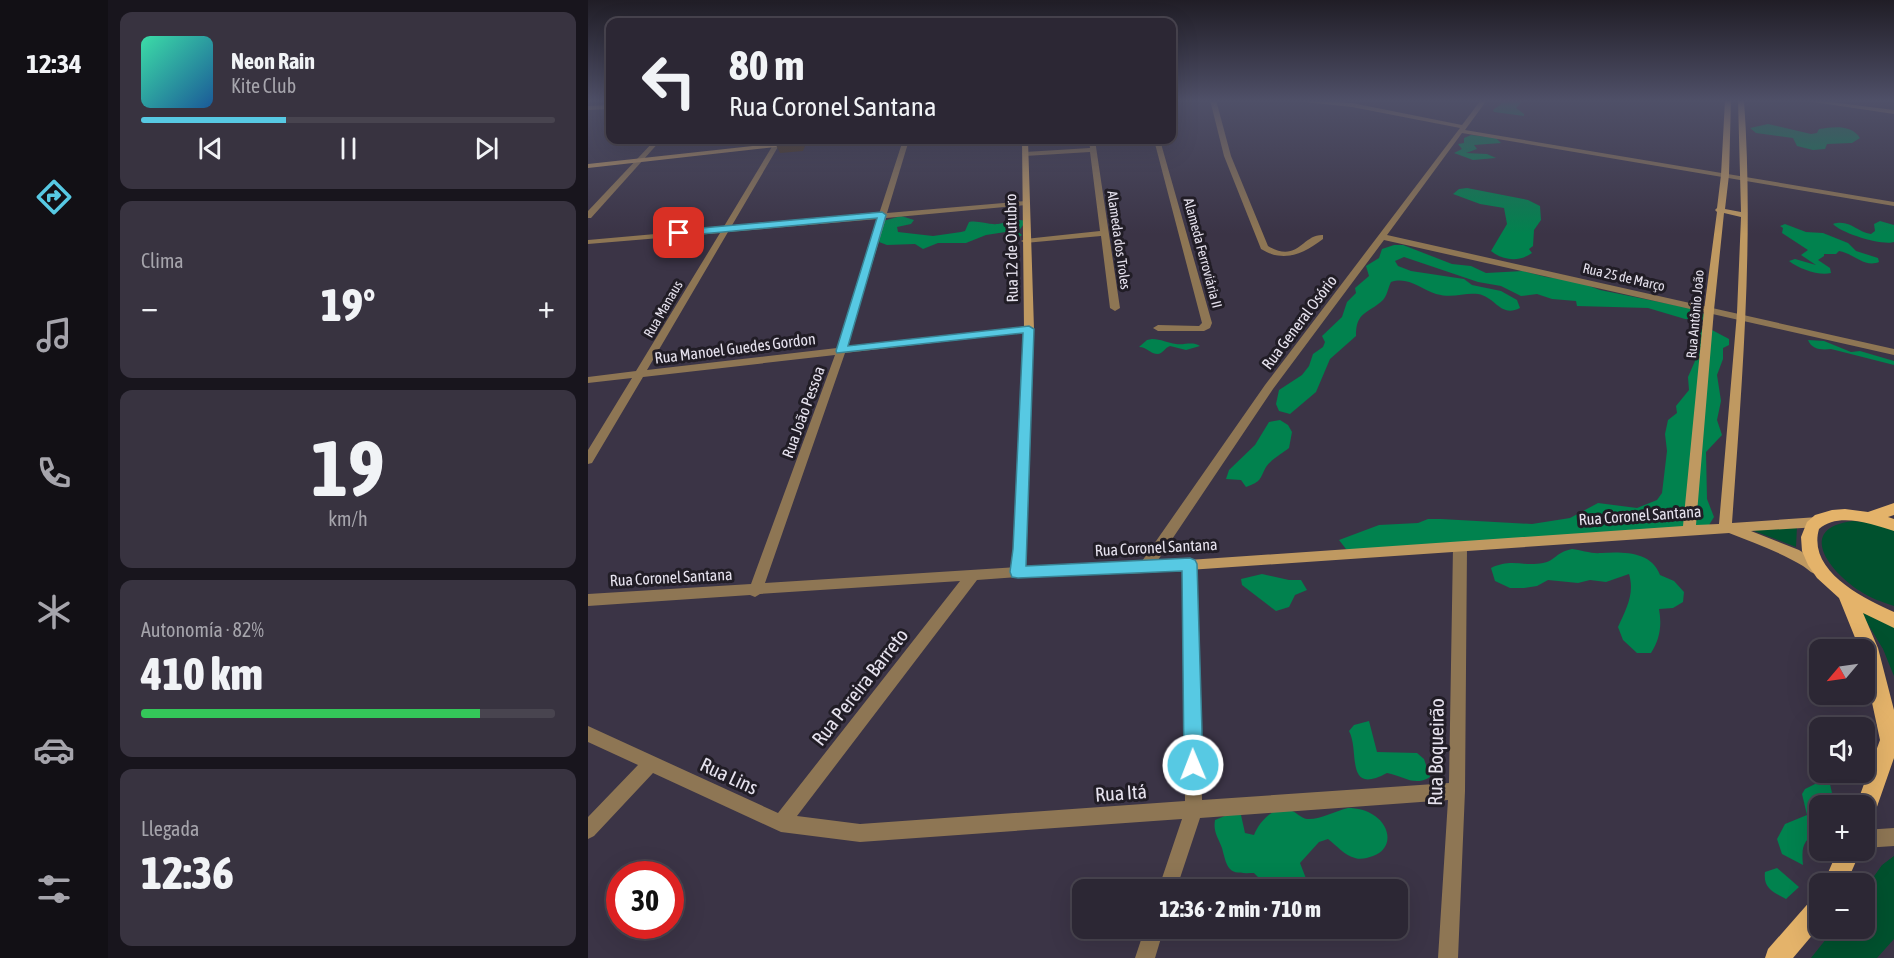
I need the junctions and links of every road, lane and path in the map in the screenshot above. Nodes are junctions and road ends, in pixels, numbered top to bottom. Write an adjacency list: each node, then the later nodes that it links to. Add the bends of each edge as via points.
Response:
1 (654, 145): 15 (street)
2 (756, 145): 15 (main road)
3 (775, 145): 27 (street, Rua Manaus)
4 (904, 145): 24 (street, Rua João Pessoa)
5 (1025, 145): 14 (main road, Rua 12 de Outubro)
6 (1092, 145): 13 (street, Alameda dos Troles)
7 (1158, 145): 36 (street, Alameda Ferroviária II, via 1208,323 1201,329)
8 (1223, 145): 29 (street, via 1264,247 1292,254)
9 (1451, 145): 30 (street, Rua General Osório)
10 (1552, 145): 17 (street)
11 (1726, 145): 17 (main road, Rua Antônio João)
12 (1745, 145): 18 (main road)
13 (1093, 150): 14 (street); 28 (street, Alameda dos Troles)
14 (1025, 154): 19 (main road, Rua 12 de Outubro)
15 (639, 160): 16 (main road); 20 (street)
16 (588, 166)
17 (1725, 175): 18 (street); 23 (main road, Rua Antônio João)
18 (1746, 179): 21 (street); 25 (main road)
19 (1026, 202): 24 (street); 31 (main road, Rua 12 de Outubro)
20 (599, 204): 22 (street); 26 (street)
21 (1894, 204)
22 (588, 205)
23 (1719, 210): 25 (main road); 34 (main road, Rua Antônio João)
24 (882, 215): 27 (street); 38 (street, Rua João Pessoa)
25 (1745, 215): 35 (main road)
26 (588, 216)
27 (725, 229): 32 (street); 40 (street, Rua Manaus)
28 (1104, 233): 31 (street); 33 (street, Alameda dos Troles)
29 (1320, 237)
30 (1383, 237): 34 (street, Rua 25 de Março); 51 (street, Rua General Osório, via 1269,387)
31 (1025, 241): 37 (main road, Rua 12 de Outubro)
32 (588, 242)
33 (1115, 308)
34 (1709, 310): 35 (street, Rua 25 de Março); 48 (main road, Rua Antônio João)
35 (1741, 316): 39 (street, Rua 25 de Março); 47 (main road)
36 (1158, 328)
37 (1029, 329): 38 (street, Rua Manoel Guedes Gordon); 53 (main road, Rua 12 de Outubro)
38 (841, 351): 40 (street, Rua Manoel Guedes Gordon); 55 (street, Rua João Pessoa)
39 (1894, 352)
40 (640, 374): 41 (street, Rua Manoel Guedes Gordon); 42 (street, Rua Manaus)
41 (588, 380)
42 (588, 460)
43 (1894, 508): 44 (main road)
44 (1872, 517): 45 (main road, via 1840,514); 46 (main road)
45 (1818, 522): 47 (main road, Rua Coronel Santana); 52 (main road, via 1809,532 1808,547)
46 (1894, 525)
47 (1725, 526): 48 (main road, Rua Coronel Santana); 52 (main road, Rua Coronel Santana, via 1794,554)
48 (1689, 530): 49 (main road, Rua Coronel Santana)
49 (1460, 547): 50 (main road, Rua Coronel Santana); 62 (street, Rua Boqueirão)
50 (1190, 564): 51 (main road, Rua Coronel Santana); 64 (street)
51 (1145, 568): 53 (main road, Rua Coronel Santana)
52 (1821, 571): 56 (main road)
53 (1018, 572): 54 (street, Rua Coronel Santana)
54 (972, 576): 55 (street, Rua Coronel Santana); 65 (street, Rua Pereira Barreto)
55 (755, 591): 57 (street, Rua Coronel Santana)
56 (1846, 595): 58 (main road); 60 (main road, via 1869,648)
57 (588, 600)
58 (1894, 620)
59 (588, 734): 61 (street, Rua Lins)
60 (1892, 735): 63 (main road)
61 (651, 763): 65 (street, Rua Lins); 66 (street)
62 (1457, 790): 64 (street, Rua Itá); 74 (street, Rua Boqueirão)
63 (1870, 795)
64 (1194, 809): 67 (street, Rua Itá); 70 (street)
65 (781, 823): 67 (street, Rua Lins)
66 (588, 830)
67 (860, 833)
68 (1894, 837): 69 (street)
69 (1875, 838)
70 (1171, 879)
71 (1809, 920): 75 (main road)
72 (1151, 939): 73 (street)
73 (1145, 958)
74 (1448, 958)
75 (1778, 958)

